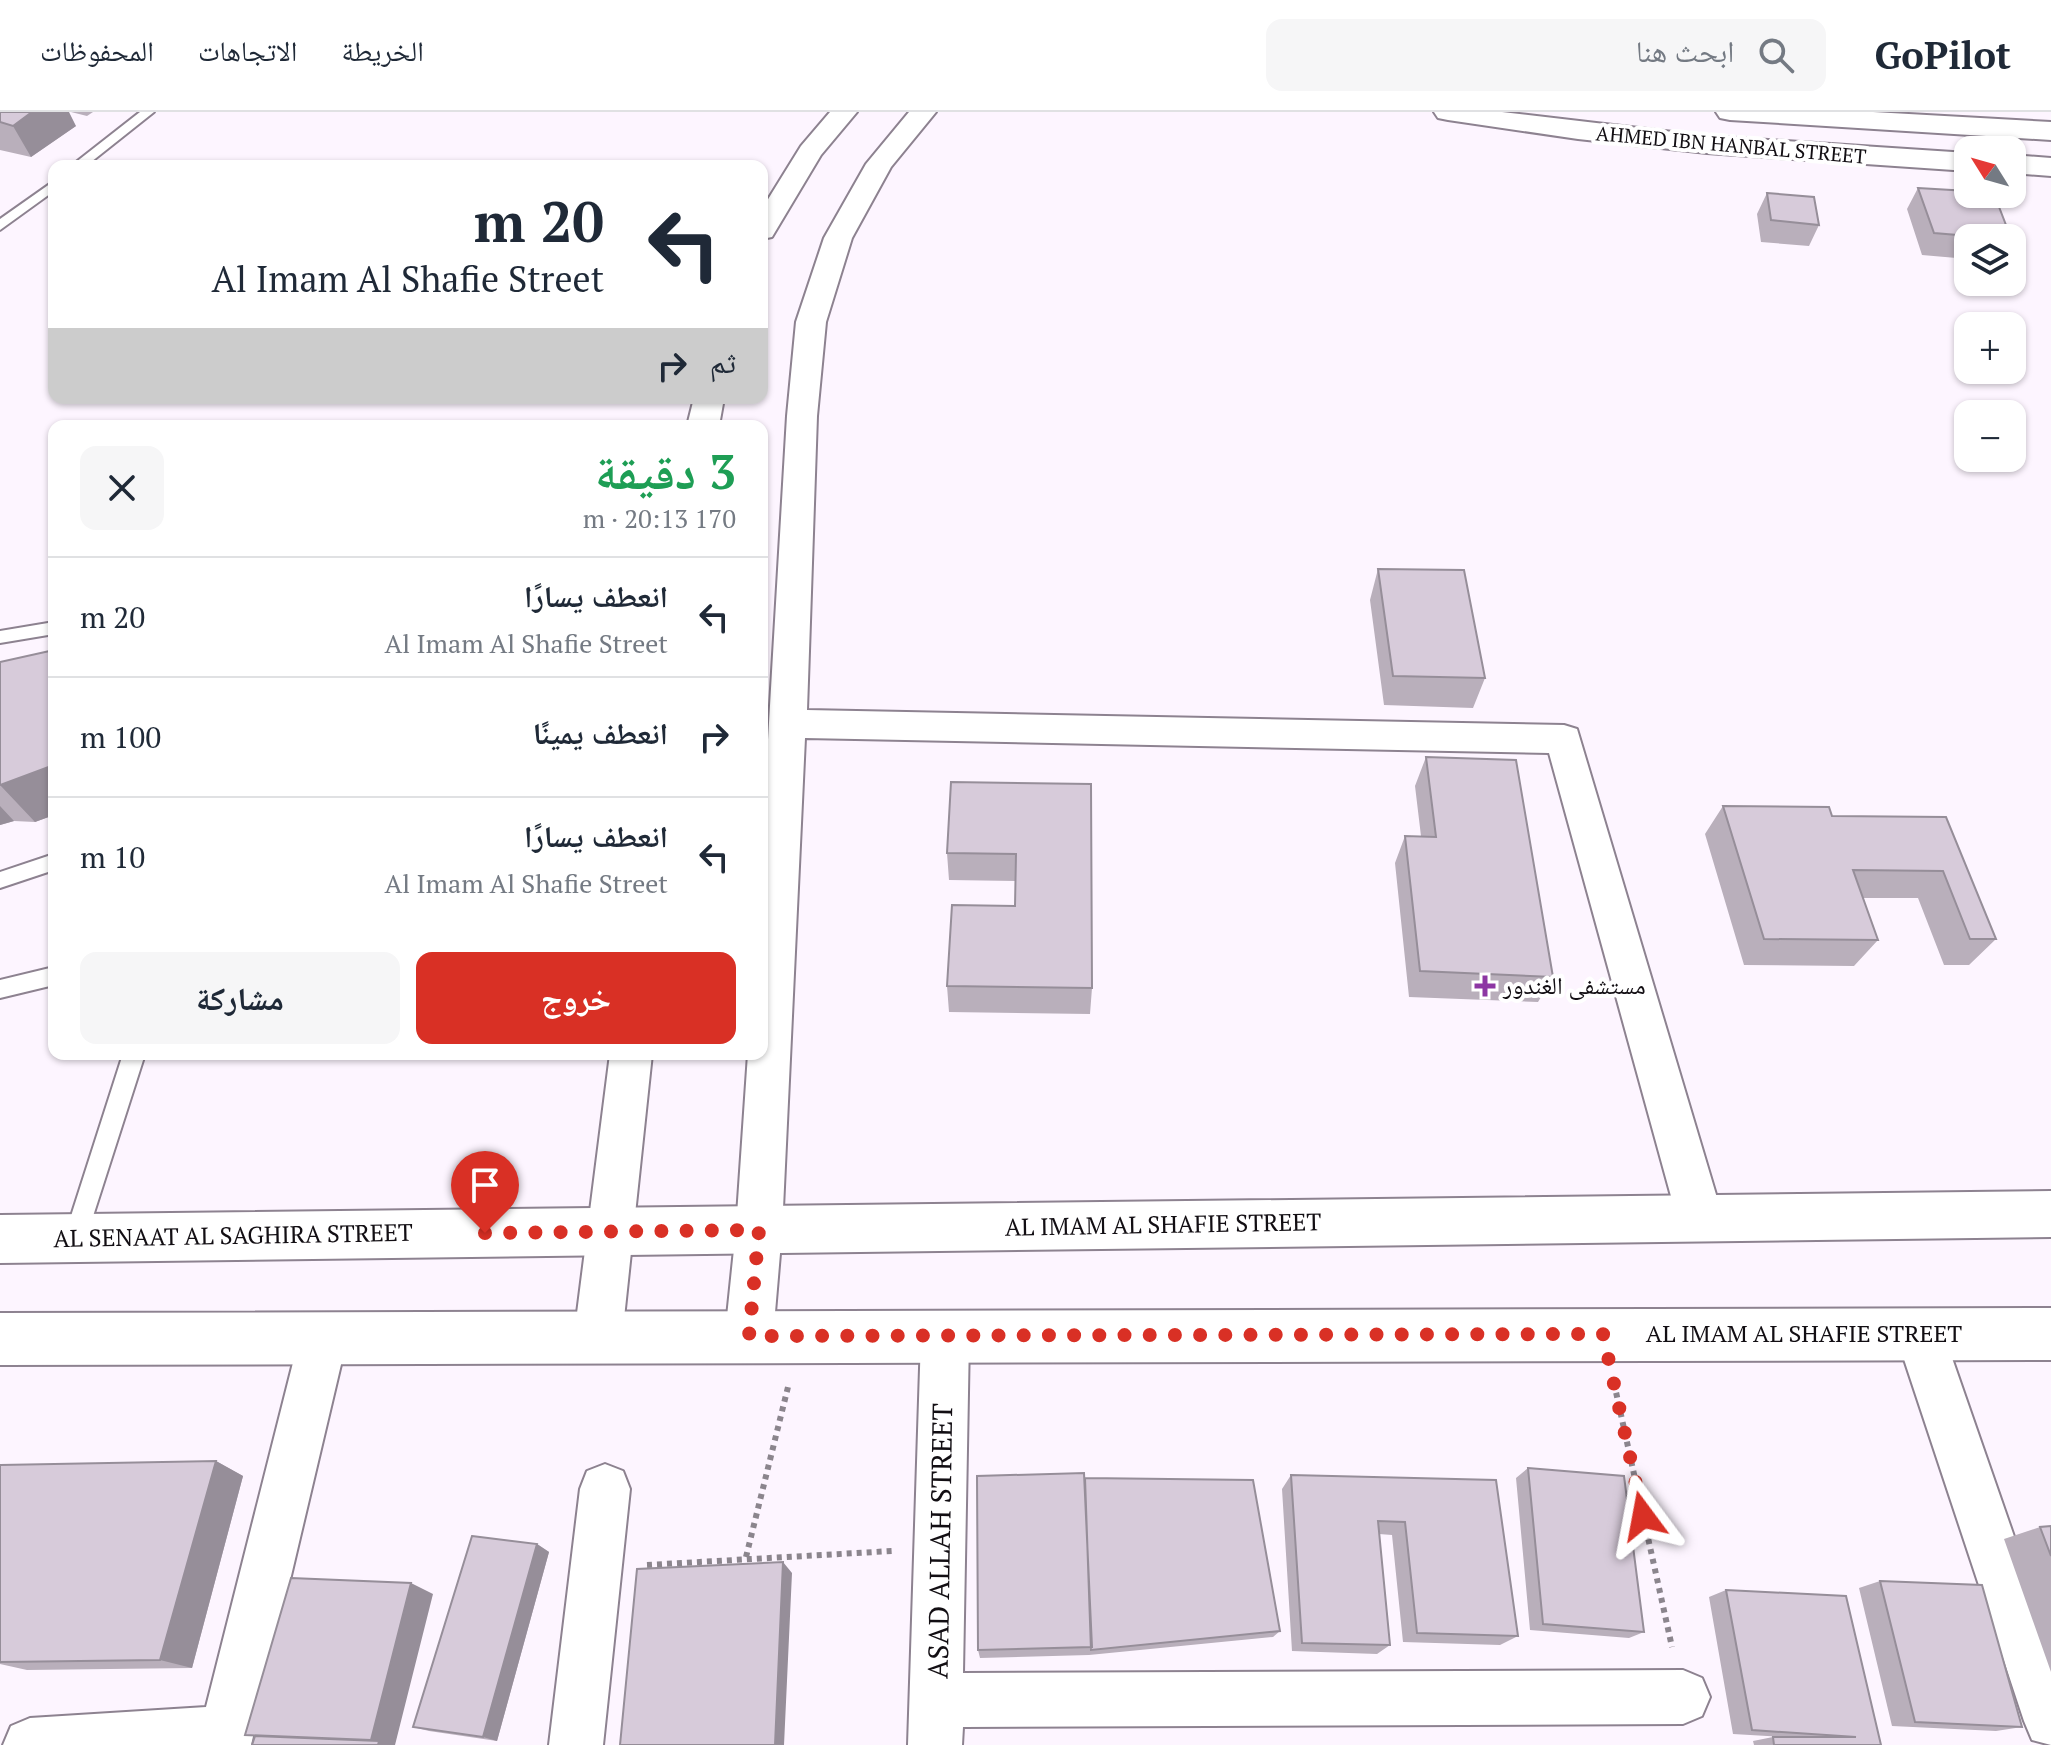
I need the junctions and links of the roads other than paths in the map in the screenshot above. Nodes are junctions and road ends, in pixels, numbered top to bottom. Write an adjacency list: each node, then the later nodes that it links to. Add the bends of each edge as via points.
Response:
1 (148, 112): 8 (lane)
2 (844, 112): 13 (street, via 810,152)
3 (923, 112): 17 (street, via 879,164 838,238 811,322)
4 (1448, 112): 6 (street, AHMED IBN HANBAL STREET)
5 (1730, 112): 7 (street, AHMED IBN HANBAL STREET)
6 (1536, 119): 9 (street, AHMED IBN HANBAL STREET, via 1731,149)
7 (2051, 131)
8 (86, 160)
9 (1954, 161)
10 (2026, 165): 11 (street)
11 (2051, 167)
12 (48, 190): 14 (lane)
13 (768, 221)
14 (0, 226)
15 (48, 629): 16 (lane)
16 (0, 637)
17 (788, 724): 25 (street, via 1564,739); 26 (street)
18 (48, 864): 19 (lane)
19 (0, 880)
20 (48, 977): 21 (lane)
21 (0, 989)
22 (132, 1060): 28 (lane)
23 (630, 1060): 27 (street)
24 (2051, 1214): 25 (street, AL IMAM AL SHAFIE STREET)
25 (1700, 1218): 26 (street, AL IMAM AL SHAFIE STREET)
26 (759, 1230): 27 (street, AL IMAM AL SHAFIE STREET); 32 (street)
27 (611, 1231): 28 (street, AL SENAAT AL SAGHIRA STREET); 33 (street)
28 (75, 1238): 29 (street, AL SENAAT AL SAGHIRA STREET)
29 (0, 1239)
30 (2051, 1334): 31 (street, AL IMAM AL SHAFIE STREET)
31 (1920, 1335): 34 (street, AL IMAM AL SHAFIE STREET); 39 (street)
32 (749, 1336): 33 (street, AL IMAM AL SHAFIE STREET); 34 (street, AL IMAM AL SHAFIE STREET)
33 (598, 1337): 36 (street)
34 (945, 1337): 40 (street, ASAD ALLAH STREET)
35 (0, 1339): 36 (street)
36 (323, 1339): 41 (street)
37 (605, 1489): 43 (street)
38 (1683, 1697): 40 (street)
39 (2051, 1721)
40 (936, 1723)
41 (225, 1739): 42 (street)
42 (30, 1745)
43 (576, 1745)

